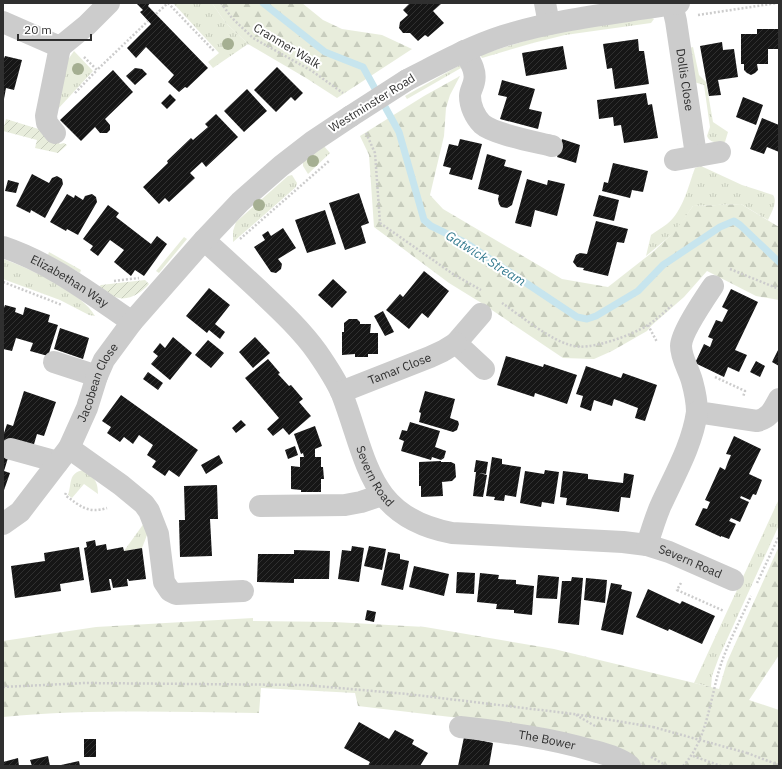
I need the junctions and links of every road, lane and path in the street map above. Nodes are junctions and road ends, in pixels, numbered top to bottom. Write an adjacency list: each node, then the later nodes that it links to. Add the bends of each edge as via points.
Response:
1 (109, 3): 10 (street)
2 (168, 3): 6 (path); 11 (path)
3 (221, 3): 13 (path, Cranmer Walk, via 252,38 312,71)
4 (545, 3): 9 (street)
5 (676, 4): 9 (street, Westminster Road); 17 (street, Dollis Close, via 676,21)
6 (156, 14)
7 (148, 21): 10 (path, via 97,70)
8 (3, 22): 10 (street)
9 (549, 24): 12 (street, Westminster Road, via 503,36)
10 (64, 44): 14 (street, via 46,116 47,123)
11 (214, 51)
12 (464, 51): 13 (street, Westminster Road, bridge, via 407,80); 15 (street, via 475,74 470,102 482,124 492,130)
13 (355, 114): 19 (street, Westminster Road, via 281,166 240,202); 26 (path, via 375,153 380,223 453,274)
14 (55, 133)
15 (552, 146)
16 (720, 152): 17 (street)
17 (696, 156): 18 (street)
18 (675, 160)
19 (204, 240): 31 (street, Westminster Road); 36 (street, Severn Road, via 303,334 318,353)
20 (3, 247): 31 (street, Elizabethan Way, via 43,264)
21 (146, 277): 23 (path)
22 (719, 277): 25 (path, via 732,269); 38 (street, Severn Road, via 684,334 681,344)
23 (110, 281)
24 (3, 282): 29 (path)
25 (779, 289)
26 (486, 293)
27 (499, 301): 28 (path, via 558,341 571,346 585,347 616,339 648,325)
28 (673, 304)
29 (64, 306)
30 (481, 314): 32 (street, Tamar Close)
31 (132, 322): 35 (street, Jacobean Close, via 104,360)
32 (456, 343): 34 (street); 36 (street, Tamar Close, via 430,357)
33 (54, 362): 35 (street)
34 (484, 369)
35 (97, 376): 40 (street, Jacobean Close, via 87,408)
36 (341, 392): 41 (street, Severn Road, via 369,472)
37 (779, 399): 38 (street, via 766,419 757,421)
38 (698, 412): 46 (street, Severn Road, via 695,429 660,508)
39 (11, 449): 40 (street)
40 (61, 458): 43 (path, via 66,472 65,495 90,510); 44 (street, Jacobean Close, via 20,512); 51 (street, via 118,484 144,504 158,534 164,582 170,591 176,594)
41 (382, 495): 42 (street, via 345,505); 46 (street, Severn Road, via 407,518 452,533)
42 (260, 506)
43 (107, 508)
44 (3, 524)
45 (779, 536): 48 (path)
46 (647, 545): 47 (street, Severn Road)
47 (733, 580)
48 (757, 583)
49 (677, 590): 52 (path)
50 (754, 590): 55 (path, via 722,662 707,717)
51 (243, 591)
52 (724, 611)
53 (3, 688): 56 (path, bridge, via 85,683 305,685 408,694 574,714 653,727 747,753)
54 (460, 727): 57 (street, The Bower, via 553,740 612,756)
55 (692, 756): 58 (path); 59 (path)
56 (779, 765)
57 (630, 766)
58 (683, 766)
59 (721, 766)

